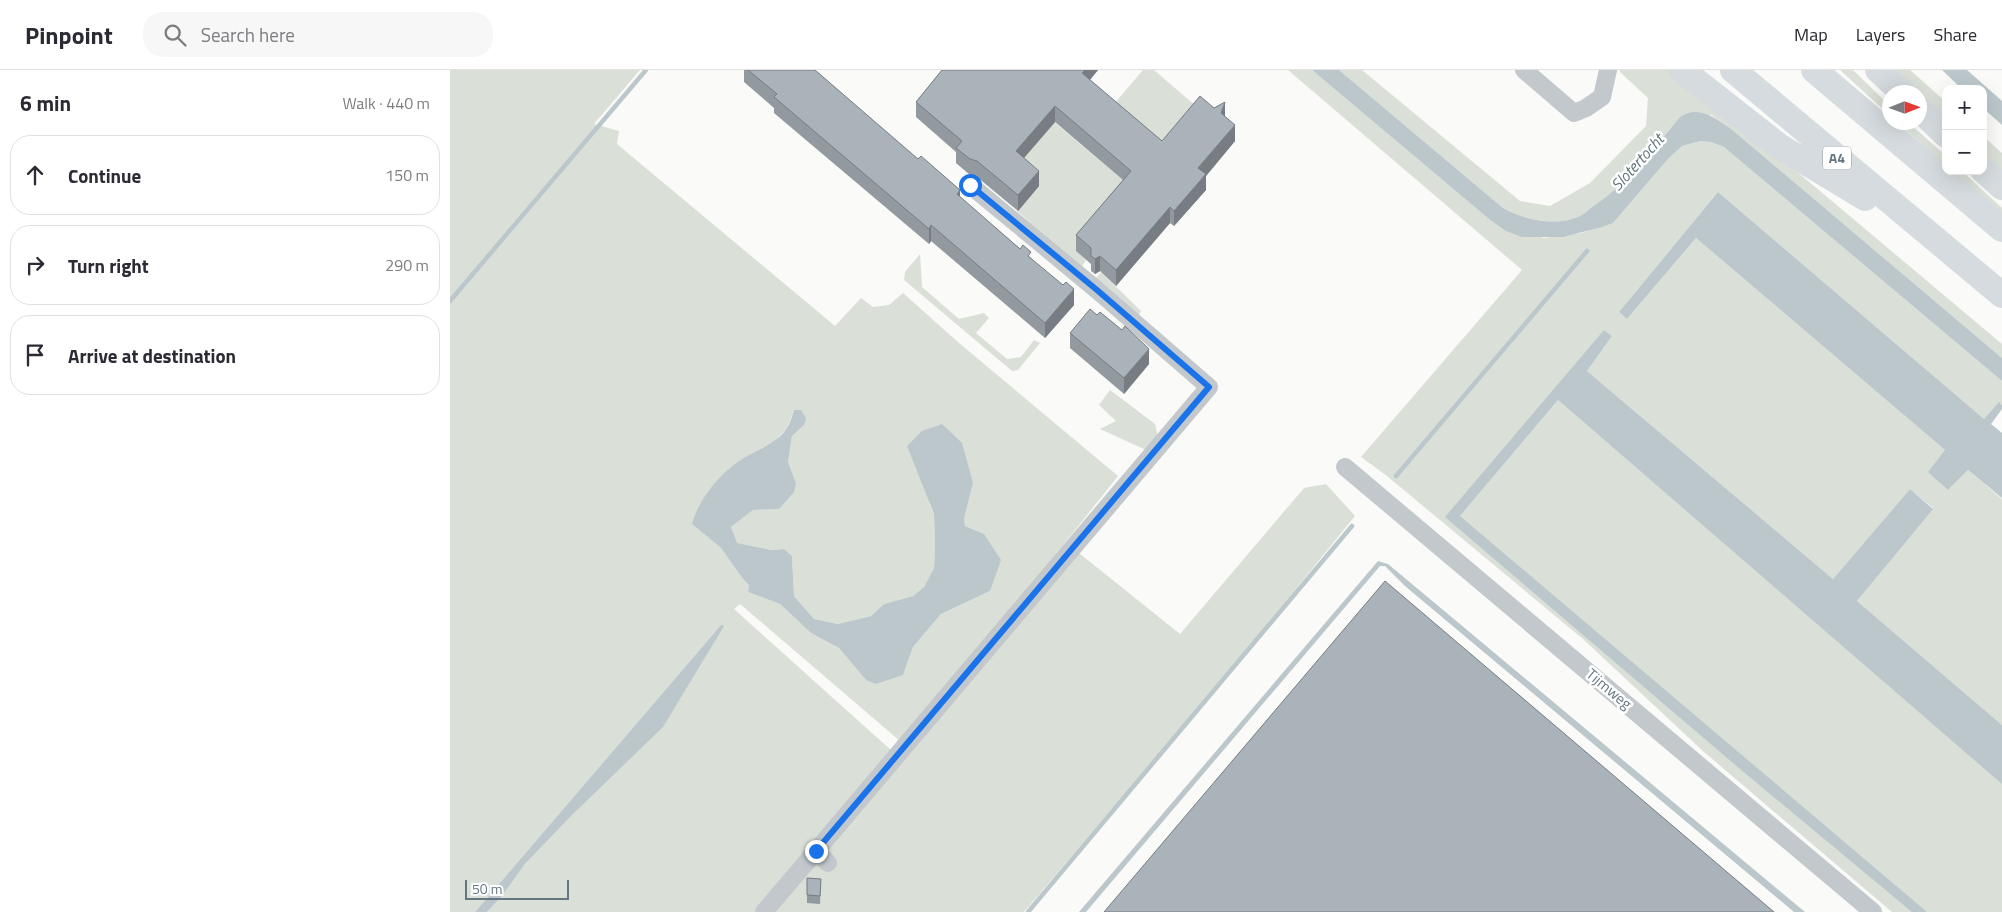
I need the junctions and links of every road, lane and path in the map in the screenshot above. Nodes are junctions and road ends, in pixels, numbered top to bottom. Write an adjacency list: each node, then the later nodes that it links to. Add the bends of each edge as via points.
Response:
1 (1524, 70): 6 (street, via 1574,113 1602,97)
2 (1682, 70): 14 (highway, A4, via 1779,146)
3 (1733, 70): 14 (highway, A4)
4 (1814, 70): 13 (highway)
5 (1878, 70): 7 (highway)
6 (1608, 72)
7 (1894, 85)
8 (1927, 117): 9 (highway)
9 (1942, 131)
10 (1987, 174): 12 (highway)
11 (970, 185): 17 (street, via 1209,387 822,857)
12 (2002, 188)
13 (2002, 229)
14 (1943, 245): 15 (highway, A4)
15 (2002, 295)
16 (1345, 467): 18 (street, Tijmweg)
17 (764, 912)
18 (1873, 912)

